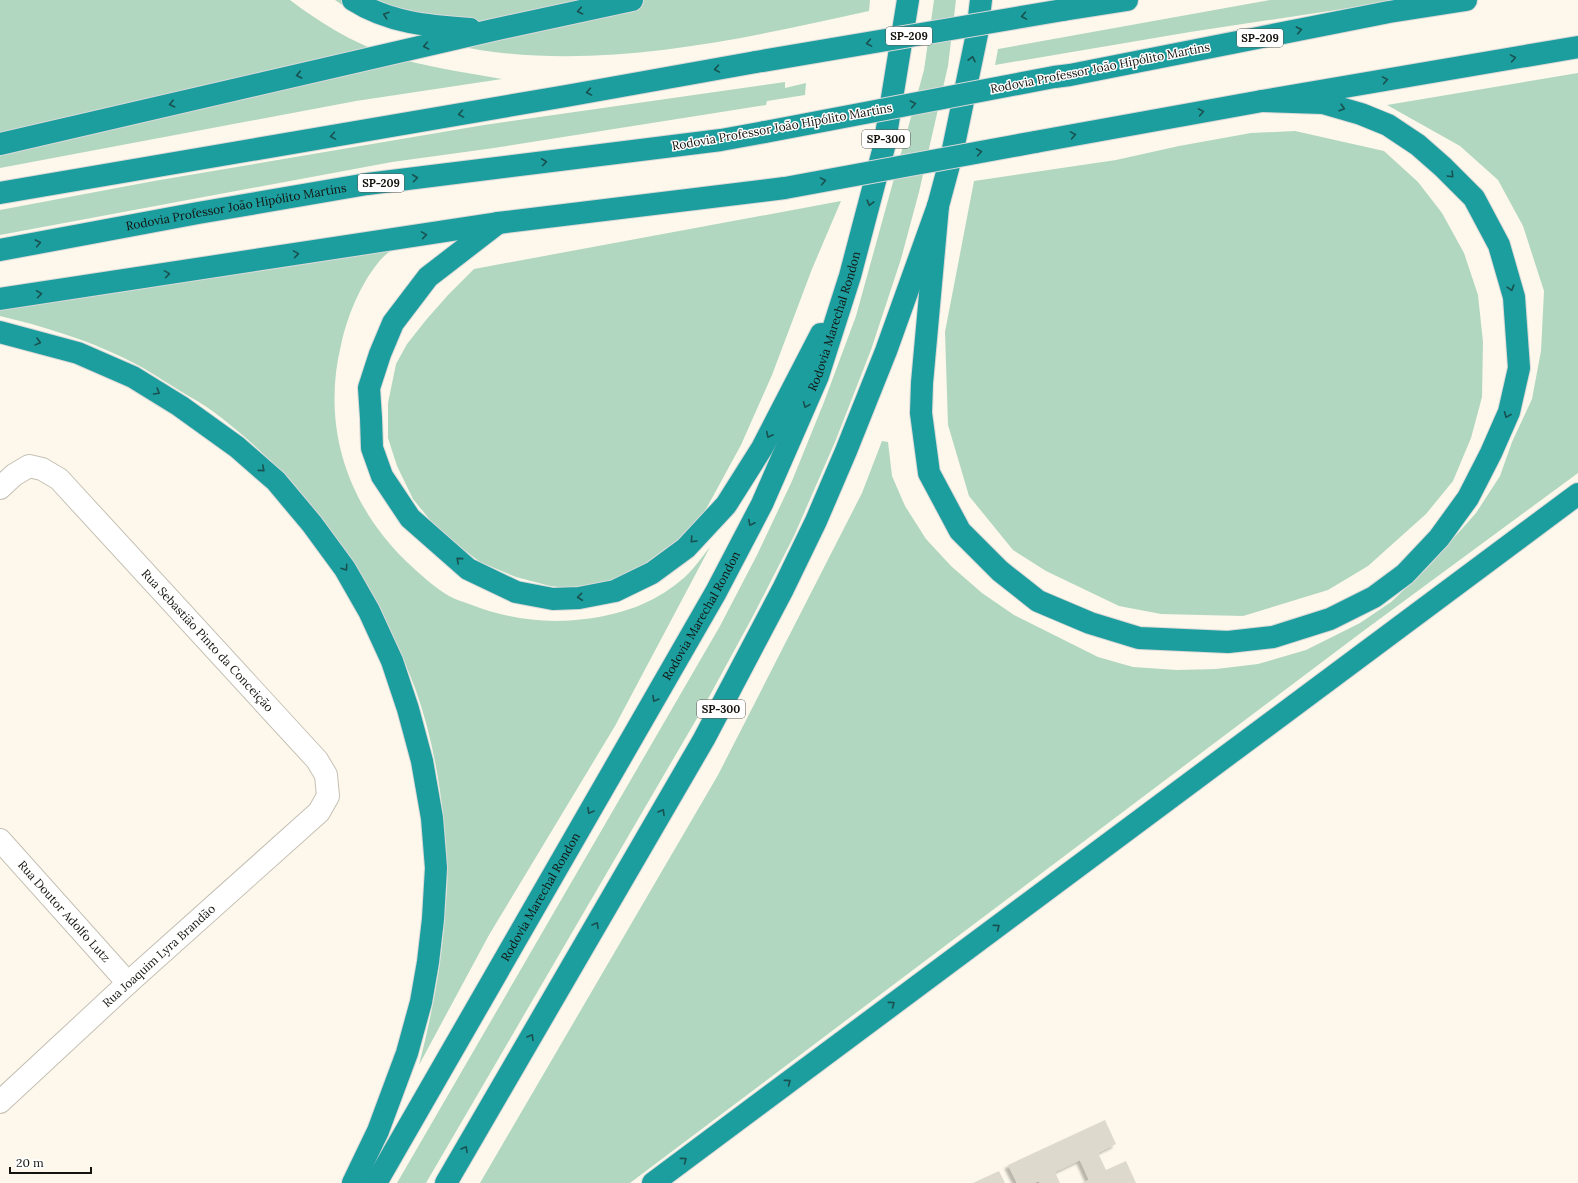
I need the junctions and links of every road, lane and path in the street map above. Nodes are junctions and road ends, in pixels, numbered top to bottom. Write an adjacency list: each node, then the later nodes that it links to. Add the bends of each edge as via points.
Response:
1 (353, 0): 7 (highway, one-way to 1, via 408,23 368,10)
2 (632, 0): 7 (highway, one-way to 7)
3 (908, 0): 15 (highway, Rodovia Marechal Rondon / SP-300, one-way to 15, via 884,147)
4 (981, 0): 12 (highway, SP-300, one-way to 4, via 954,146 977,34)
5 (1127, 0): 11 (highway, SP-209, one-way to 11, bridge)
6 (1466, 0): 14 (highway, Rodovia Professor João Hipólito Martins / SP-209, one-way to 6, bridge, via 367,184 721,140 1078,74 1389,12)
7 (493, 30): 10 (highway, one-way to 10)
8 (1578, 48): 9 (highway, one-way to 8)
9 (1262, 101): 12 (highway, one-way to 12, via 1323,103 1361,114 1388,126 1418,146 1474,198 1499,245 1514,297 1519,368 1509,412 1468,498 1438,538 1405,574 1374,597 1330,619 1273,636 1228,642 1138,638 1090,623 1038,601 1000,572 960,531 928,473 921,413); 13 (highway, one-way to 9, bridge, via 785,188)
10 (0, 144)
11 (0, 193)
12 (938, 206): 26 (highway, SP-300, one-way to 12, via 704,739 783,589 846,452 886,351)
13 (498, 223): 15 (highway, one-way to 13, via 762,448 726,505 686,548 652,573 615,591 579,598 553,598 516,592 468,569 410,518 382,476 372,448 369,388 392,323 428,277); 16 (highway, one-way to 13)
14 (0, 250)
15 (850, 276): 25 (highway, Rodovia Marechal Rondon / SP-300, one-way to 25, via 818,376 762,504 716,592)
16 (0, 299)
17 (0, 332): 24 (highway, one-way to 24, via 78,353 133,377 180,406 237,447 276,481 345,568 369,611 392,661 422,761 432,818 436,868 433,919 421,1002 407,1053 378,1131)
18 (0, 488): 20 (street, Rua Sebastião Pinto da Conceição, via 29,466 42,468 59,479 317,760 326,775 328,796)
19 (1578, 494): 27 (highway, one-way to 19)
20 (319, 812): 22 (street, Rua Joaquim Lyra Brandão)
21 (0, 840): 22 (street, Rua Doutor Adolfo Lutz)
22 (128, 983): 23 (street, Rua Joaquim Lyra Brandão)
23 (0, 1102)
24 (353, 1183)
25 (376, 1183)
26 (446, 1183)
27 (652, 1183)

